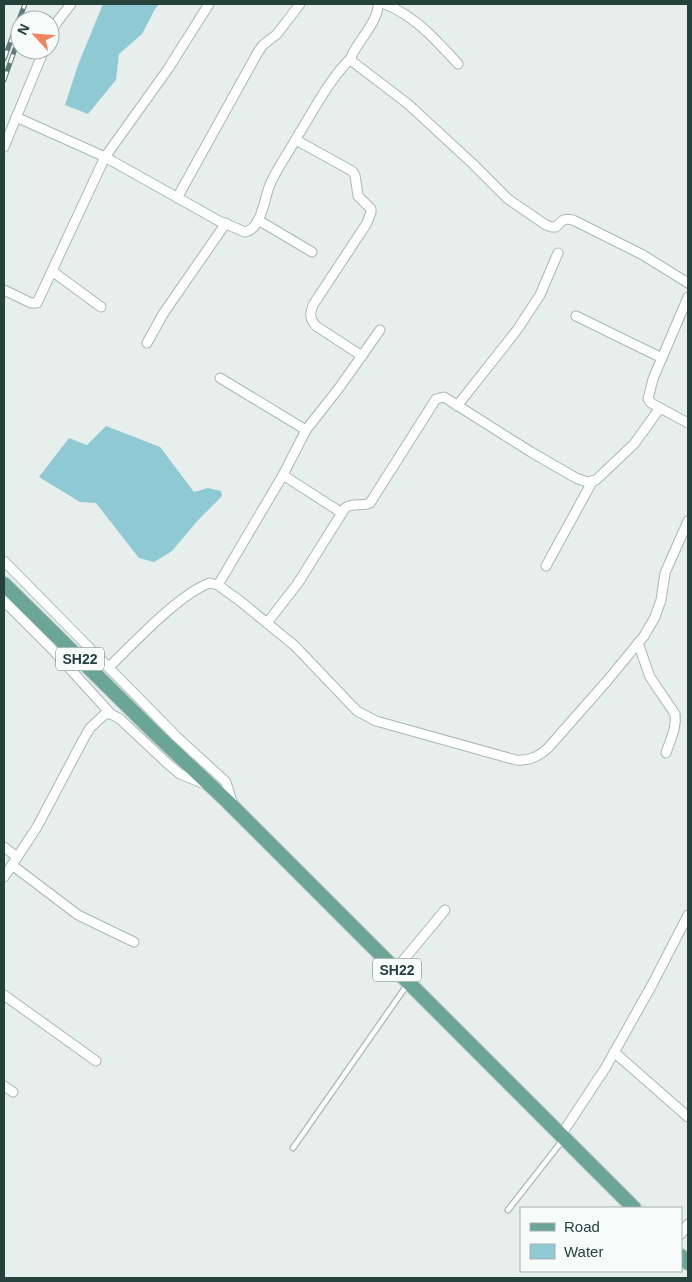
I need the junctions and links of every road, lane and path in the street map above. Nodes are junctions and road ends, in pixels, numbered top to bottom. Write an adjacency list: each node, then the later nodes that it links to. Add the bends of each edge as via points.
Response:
1 (71, 4): 7 (street)
2 (209, 4): 14 (street)
3 (300, 4): 15 (street, via 258,52)
4 (378, 4): 8 (street, via 378,12)
5 (385, 4): 6 (street)
6 (403, 7): 10 (street)
7 (60, 18)
8 (351, 58): 12 (street, via 336,74); 21 (street, via 408,104 516,206 552,227 567,218 573,220 643,255)
9 (40, 60): 11 (street)
10 (458, 64)
11 (16, 117): 13 (street); 14 (street)
12 (296, 140): 16 (street, via 280,164); 28 (street, via 352,171 358,196 371,208 367,222 313,305 310,315 316,326)
13 (4, 147)
14 (105, 157): 15 (street); 20 (street)
15 (177, 198): 17 (street)
16 (258, 220): 17 (street, via 254,228 245,232); 18 (street)
17 (226, 223): 27 (street)
18 (312, 252)
19 (558, 253): 31 (street, via 540,295 517,330)
20 (52, 271): 22 (street, via 37,303); 24 (street)
21 (688, 283)
22 (4, 290)
23 (688, 297): 29 (street)
24 (101, 307)
25 (576, 316): 29 (street)
26 (380, 330): 28 (street)
27 (146, 343)
28 (362, 356): 34 (street)
29 (662, 358): 32 (street, via 648,399)
30 (220, 378): 34 (street)
31 (457, 406): 36 (street, via 576,478); 37 (street, via 444,397 436,400 370,503 348,506)
32 (660, 408): 33 (street); 36 (street, via 634,444)
33 (688, 423)
34 (306, 430): 35 (street)
35 (283, 475): 37 (street); 42 (street)
36 (592, 482): 40 (street)
37 (342, 513): 44 (street, via 298,582)
38 (688, 520): 45 (street, via 665,573 655,617)
39 (4, 561): 46 (street)
40 (546, 566)
41 (4, 584): 49 (main road, SH22)
42 (218, 585): 44 (street); 46 (street, via 205,585 172,607)
43 (4, 601): 47 (street)
44 (267, 623): 45 (street, via 295,646 357,711 366,716 525,761 539,757 548,748)
45 (638, 643): 48 (street, via 650,678 676,721)
46 (109, 667): 50 (street, via 226,782)
47 (111, 714): 49 (street, via 180,774); 52 (street, via 105,714 90,728 49,806)
48 (666, 753)
49 (212, 787): 50 (main road, SH22)
50 (233, 808): 58 (main road, SH22)
51 (4, 847): 52 (street)
52 (17, 857): 53 (street)
53 (12, 865): 54 (street); 57 (street, via 78,915)
54 (4, 877)
55 (445, 910): 58 (street)
56 (688, 915): 61 (street)
57 (134, 942)
58 (396, 969): 59 (main road, SH22)
59 (408, 982): 66 (main road, SH22); 67 (lane)
60 (4, 995): 62 (street)
61 (614, 1052): 65 (street); 66 (street)
62 (96, 1061)
63 (4, 1086): 64 (street)
64 (13, 1092)
65 (688, 1117)
66 (563, 1137): 68 (main road, SH22); 69 (lane)
67 (293, 1148)
68 (633, 1207)
69 (508, 1210)

